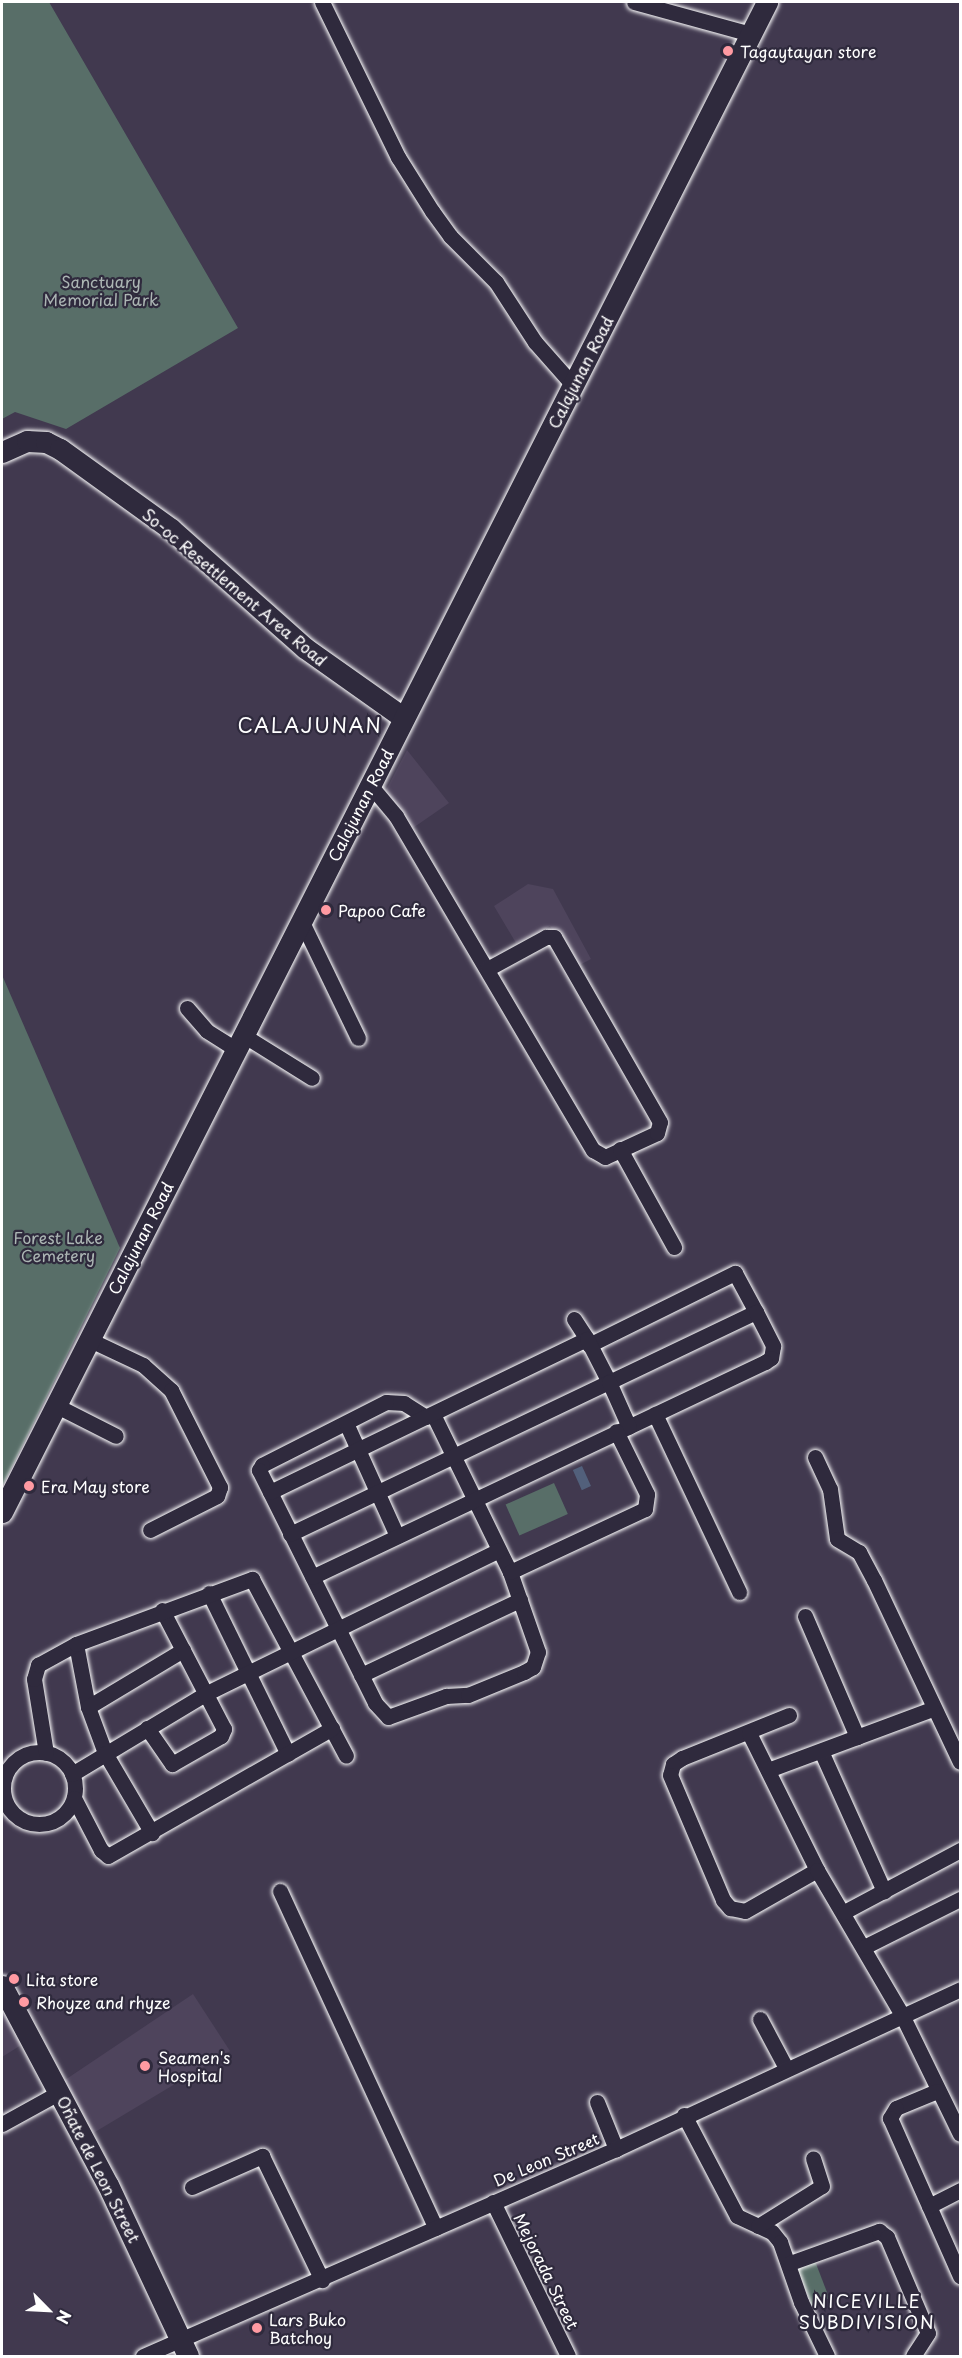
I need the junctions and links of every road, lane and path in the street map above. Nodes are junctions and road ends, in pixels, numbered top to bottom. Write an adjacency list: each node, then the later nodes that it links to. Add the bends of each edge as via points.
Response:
1 (322, 2): 5 (street, via 398,157 432,211 450,236 496,282 536,342)
2 (634, 2): 4 (street)
3 (767, 2): 4 (main road, Calajunan Road)
4 (750, 34): 5 (main road, Calajunan Road)
5 (573, 385): 7 (main road, Calajunan Road)
6 (2, 452): 7 (main road, So-oc Resettlement Area Road, via 27,441 46,442 60,449 171,529 304,648)
7 (404, 718): 8 (main road, Calajunan Road)
8 (370, 785): 9 (main road, Calajunan Road); 10 (street, via 396,816)
9 (301, 920): 12 (street); 13 (main road, Calajunan Road)
10 (487, 969): 15 (street, via 593,1150 605,1157); 15 (street, via 546,937 554,937 660,1122 657,1133)
11 (187, 1008): 13 (street, via 199,1025)
12 (358, 1038)
13 (240, 1042): 14 (street); 19 (main road, Calajunan Road)
14 (312, 1078)
15 (620, 1149): 16 (street)
16 (674, 1247)
17 (756, 1312): 20 (street, via 735,1273); 21 (street); 23 (street, via 773,1346 771,1358)
18 (574, 1319): 20 (street)
19 (88, 1339): 22 (main road, Calajunan Road); 35 (street, via 143,1365 171,1390 220,1486 217,1496)
20 (588, 1342): 21 (street); 24 (street)
21 (609, 1382): 26 (street); 29 (street)
22 (55, 1405): 27 (street); 34 (main road, Calajunan Road)
23 (655, 1414): 26 (street); 41 (street)
24 (429, 1416): 25 (street, via 393,1400); 28 (street); 29 (street)
25 (346, 1423): 28 (street); 31 (street, via 262,1465 259,1470)
26 (623, 1429): 33 (street); 39 (street, via 647,1494 645,1509)
27 (116, 1436)
28 (358, 1450): 31 (street); 32 (street)
29 (454, 1456): 32 (street); 33 (street)
30 (815, 1457): 54 (street, via 830,1489 837,1539 861,1556)
31 (270, 1492): 36 (street)
32 (377, 1492): 36 (street); 37 (street)
33 (475, 1498): 37 (street); 38 (street)
34 (2, 1507)
35 (150, 1530)
36 (290, 1534): 40 (street)
37 (397, 1536): 40 (street)
38 (499, 1550): 39 (street); 46 (street)
39 (510, 1572): 43 (street)
40 (312, 1577): 46 (street)
41 (739, 1592)
42 (209, 1593): 44 (street); 49 (street, via 245,1580 255,1581); 50 (street)
43 (520, 1600): 51 (street); 51 (street, via 538,1652 533,1667 524,1672 468,1695 446,1696 388,1717 379,1711)
44 (162, 1610): 47 (street); 48 (street)
45 (805, 1616): 59 (street)
46 (336, 1627): 49 (street); 51 (street)
47 (76, 1644): 53 (street); 61 (street, via 34,1671)
48 (183, 1650): 52 (street); 53 (street)
49 (292, 1651): 50 (street); 57 (street)
50 (246, 1674): 52 (street); 64 (street)
51 (362, 1675)
52 (205, 1694): 56 (street); 56 (street, via 224,1730 221,1736 172,1764)
53 (88, 1707): 62 (street)
54 (932, 1709): 59 (street); 63 (street)
55 (789, 1715): 58 (street)
56 (147, 1728): 62 (street)
57 (332, 1728): 64 (street); 65 (street)
58 (749, 1733): 66 (street); 72 (street, via 682,1758 673,1764 670,1775 723,1900 730,1908 745,1911)
59 (857, 1737): 60 (street)
60 (821, 1751): 66 (street); 74 (street)
61 (46, 1753): 67 (street, via 57,1756); 69 (street, via 25,1755 8,1769)
62 (105, 1753): 67 (street); 70 (street)
63 (959, 1753)
64 (288, 1754): 70 (street)
65 (346, 1756)
66 (768, 1770): 72 (street)
67 (72, 1774): 68 (street)
68 (74, 1798): 69 (street, via 59,1818 47,1823 22,1820); 70 (street, via 105,1854)
69 (4, 1804)
70 (152, 1833)
71 (960, 1850): 74 (street)
72 (817, 1870): 76 (street)
73 (280, 1891): 96 (street)
74 (884, 1891): 76 (street)
75 (960, 1899): 77 (street)
76 (844, 1912): 77 (street)
77 (864, 1947): 80 (street)
78 (2, 1986): 84 (main road, Oñate de Leon Street)
79 (960, 1989): 80 (street, De Leon Street)
80 (902, 2015): 82 (street, De Leon Street); 83 (street)
81 (760, 2019): 82 (street)
82 (786, 2068): 86 (street, De Leon Street)
83 (937, 2091): 88 (street); 94 (street, via 896,2108 890,2118)
84 (60, 2092): 87 (street); 100 (main road, Oñate de Leon Street)
85 (597, 2102): 89 (street)
86 (684, 2115): 89 (street, De Leon Street); 95 (street, via 737,2216)
87 (2, 2124)
88 (960, 2134)
89 (616, 2149): 93 (street, De Leon Street)
90 (813, 2158): 95 (street, via 822,2186)
91 (192, 2187): 99 (street, via 262,2156)
92 (960, 2190): 94 (street)
93 (493, 2202): 96 (street, De Leon Street); 102 (street, Mejorada Street)
94 (929, 2206): 98 (street)
95 (758, 2226): 97 (street, via 772,2232)
96 (436, 2228): 99 (street, De Leon Street)
97 (790, 2263): 103 (street, via 801,2301); 104 (street, via 879,2231 887,2237 928,2333)
98 (960, 2276)
99 (322, 2280): 100 (street, De Leon Street)
100 (184, 2348): 101 (street, De Leon Street)
101 (143, 2356)
102 (568, 2356)
103 (827, 2356)
104 (914, 2356)

